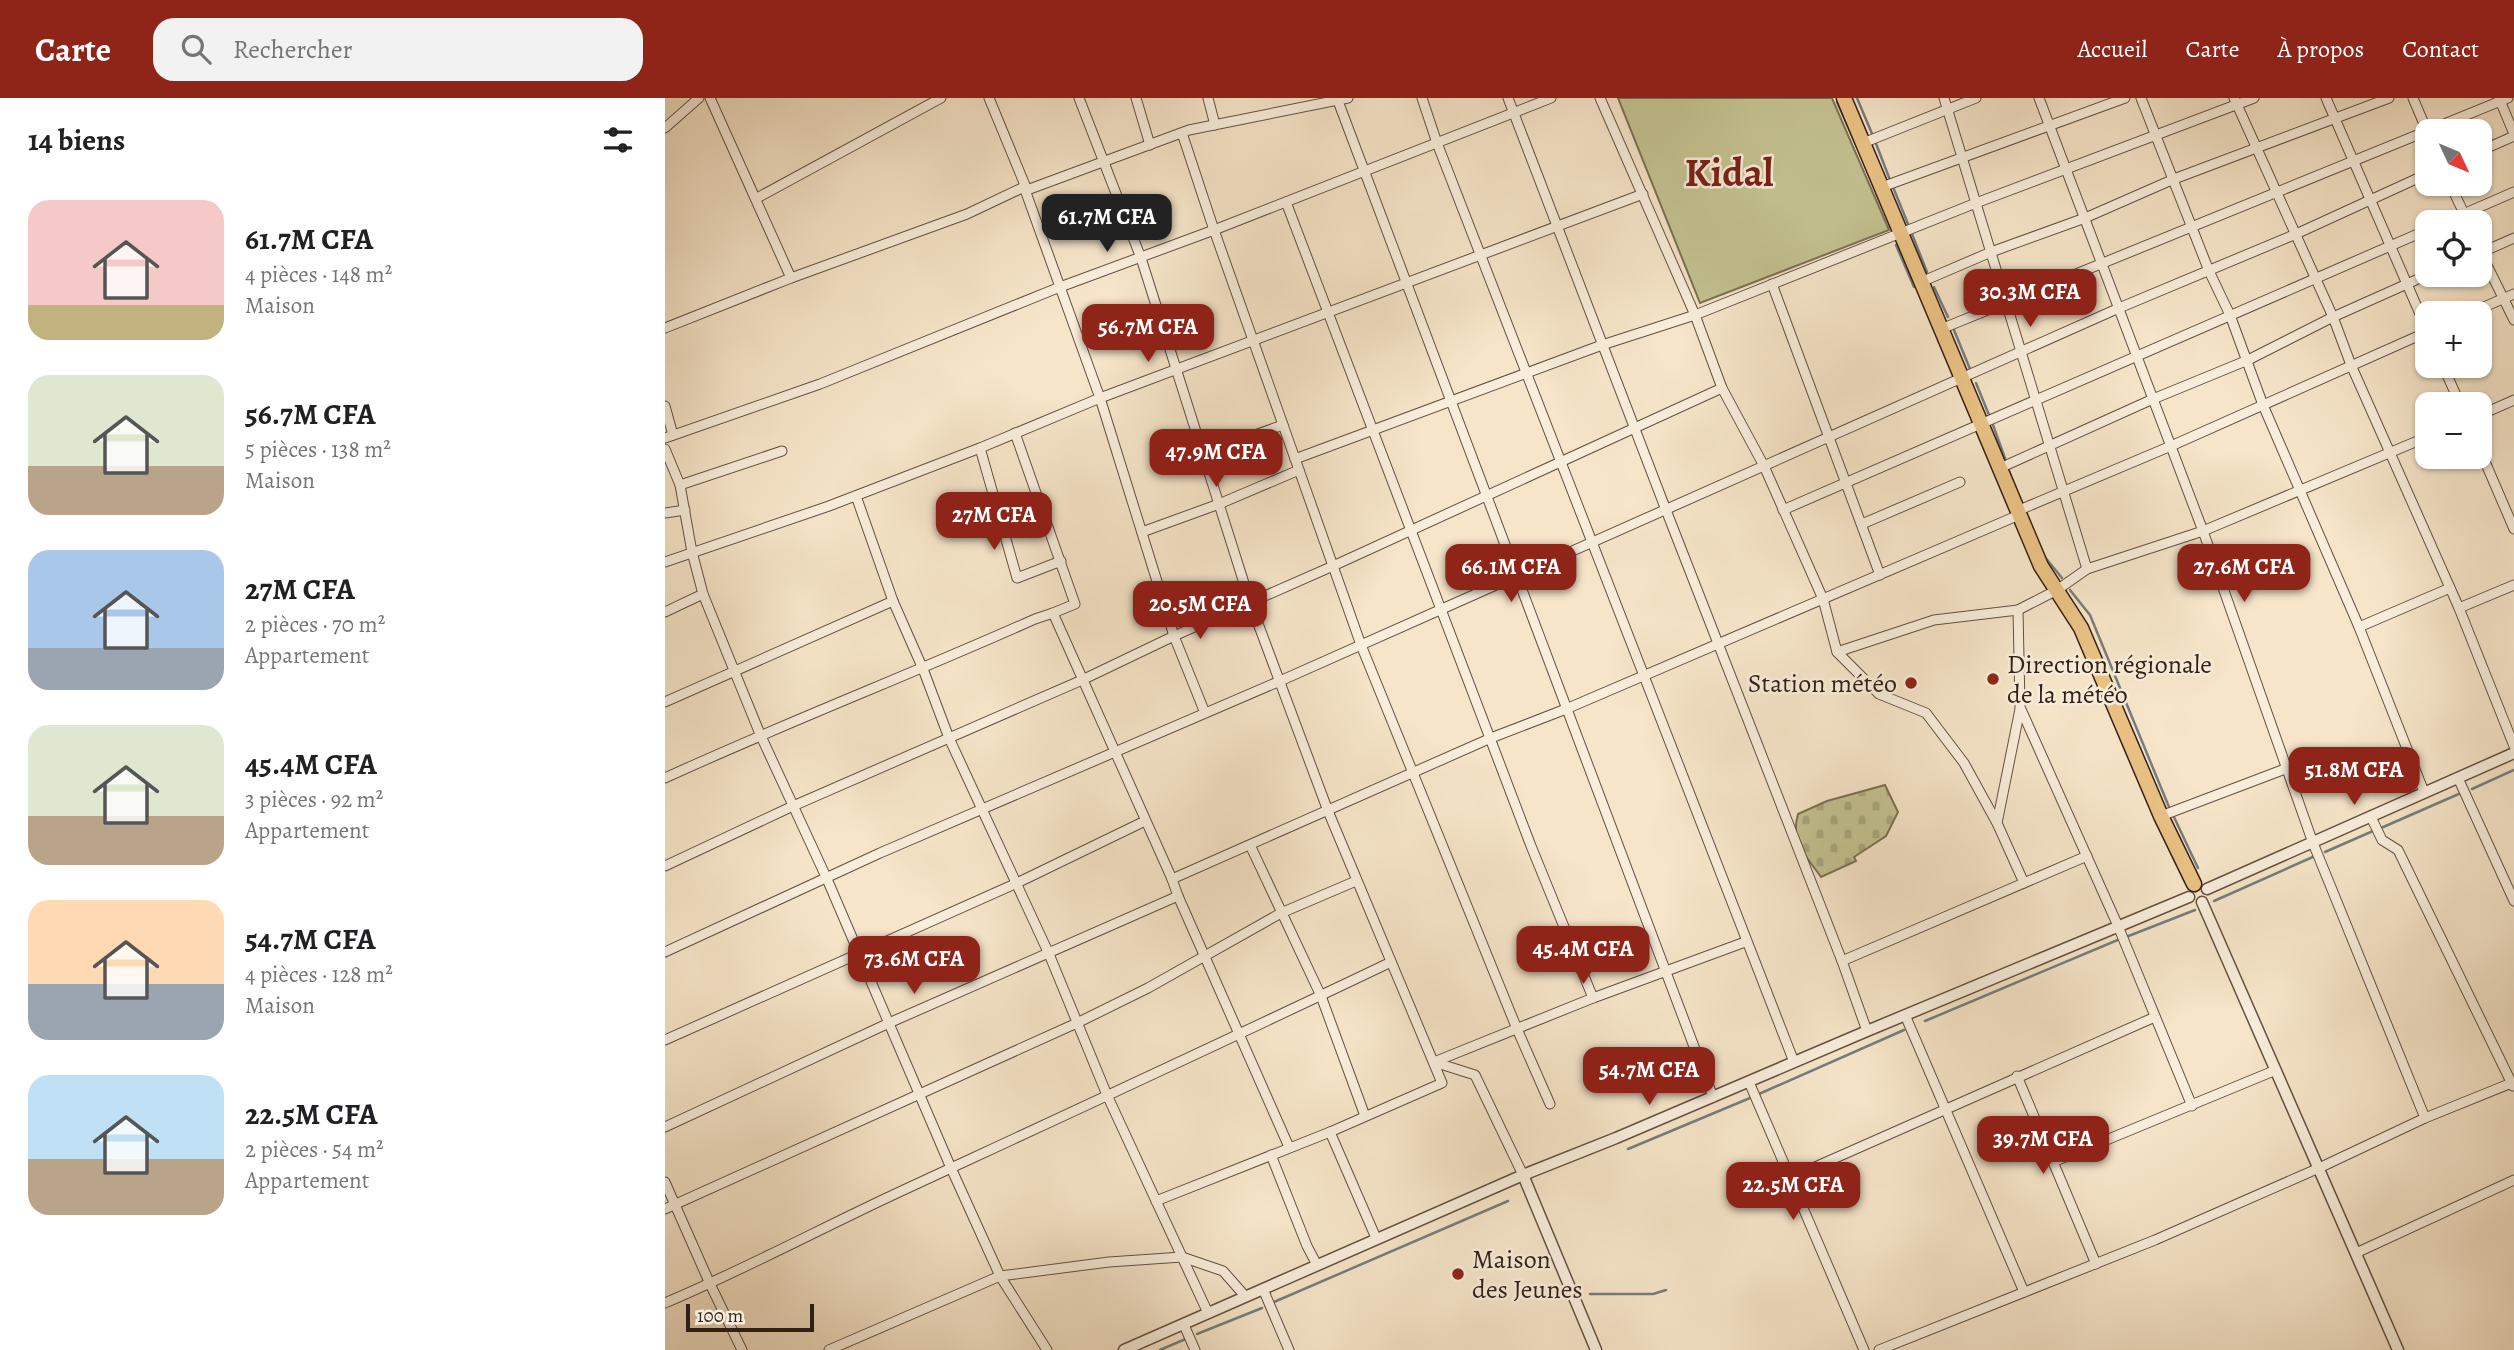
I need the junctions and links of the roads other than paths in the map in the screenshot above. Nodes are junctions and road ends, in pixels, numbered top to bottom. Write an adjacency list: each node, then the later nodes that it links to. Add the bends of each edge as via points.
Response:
1 (699, 98): 33 (street)
2 (710, 98): 55 (street)
3 (941, 98): 55 (street)
4 (989, 98): 51 (street)
5 (1079, 98): 45 (street)
6 (1136, 98): 40 (street)
7 (1208, 98): 32 (street)
8 (1348, 98): 24 (street)
9 (1422, 98): 38 (street)
10 (1508, 98): 27 (street)
11 (1551, 98): 27 (street)
12 (1600, 98): 53 (street)
13 (1844, 98): 39 (main road)
14 (1944, 98): 26 (street)
15 (1976, 98): 26 (street)
16 (2039, 98): 31 (street)
17 (2125, 98): 31 (street)
18 (2141, 98): 35 (street)
19 (2253, 98): 25 (street)
20 (2326, 98): 28 (street)
21 (2389, 98): 28 (street)
22 (2413, 98): 29 (street)
23 (2503, 99): 30 (street); 36 (street)
24 (1338, 101): 32 (street); 47 (street)
25 (2236, 101): 35 (street); 42 (street)
26 (1948, 110): 39 (street); 43 (street)
27 (1513, 113): 38 (street); 61 (street)
28 (2334, 118): 42 (street); 44 (street)
29 (2422, 119)
30 (2456, 119)
31 (2049, 124): 43 (street); 46 (street)
32 (1215, 125): 34 (street)
33 (665, 128)
34 (1182, 132): 40 (street); 63 (street)
35 (2155, 134): 46 (street); 48 (street)
36 (2514, 135): 41 (street)
37 (2415, 136): 44 (street)
38 (1437, 143): 47 (street); 71 (street)
39 (1863, 143): 50 (main road)
40 (1150, 145): 45 (street)
41 (2492, 145)
42 (2257, 148): 48 (street); 54 (street)
43 (1963, 159): 50 (street); 58 (street)
44 (2353, 161): 54 (street); 56 (street)
45 (1105, 162): 51 (street); 72 (street)
46 (2066, 169): 58 (street); 60 (street)
47 (1363, 172): 57 (street); 81 (street)
48 (2174, 179): 60 (street); 62 (street)
49 (2415, 179): 56 (street)
50 (1882, 187): 64 (main road)
51 (1025, 189): 76 (street); 83 (street)
52 (2514, 192): 59 (street)
53 (1643, 194): 61 (street); 91 (street)
54 (2278, 194): 62 (street); 65 (street)
55 (757, 198): 76 (street)
56 (2369, 199): 65 (street); 68 (street)
57 (1286, 202): 63 (street); 90 (street)
58 (1976, 203): 64 (street); 70 (street)
59 (2481, 210)
60 (2085, 218): 70 (street); 73 (street)
61 (1557, 228): 71 (street); 99 (street)
62 (2192, 228): 73 (street); 74 (street)
63 (1214, 230): 72 (street); 98 (street)
64 (1901, 233): 79 (main road); 82 (street)
65 (2296, 234): 74 (street); 77 (street)
66 (2415, 235): 68 (street)
67 (2514, 238): 69 (street)
68 (2390, 246): 77 (street); 80 (street)
69 (2492, 247)
70 (1991, 252): 79 (street); 87 (street)
71 (1481, 257): 81 (street); 105 (street)
72 (1141, 258): 83 (street); 104 (street)
73 (2102, 264): 87 (street); 89 (street)
74 (2209, 271): 89 (street); 92 (street)
75 (2492, 275): 85 (street)
76 (791, 278): 95 (street)
77 (2316, 278): 92 (street); 93 (street)
78 (2415, 280): 80 (street)
79 (1921, 282): 96 (main road)
80 (2407, 283): 86 (street); 93 (street)
81 (1406, 284): 90 (street); 112 (street)
82 (1772, 284): 91 (street); 122 (street)
83 (1060, 287): 108 (street); 121 (street, via 820,384)
84 (2514, 294): 85 (street)
85 (2504, 298): 88 (street); 94 (street)
86 (2415, 302)
87 (2006, 303): 96 (street); 100 (street)
88 (2492, 303)
89 (2119, 308): 100 (street); 101 (street)
90 (1328, 312): 98 (street); 119 (street)
91 (1695, 315): 99 (street); 107 (street)
92 (2230, 315): 101 (street); 102 (street)
93 (2333, 317): 102 (street); 103 (street)
94 (2514, 320)
95 (665, 328)
96 (1941, 328): 106 (main road)
97 (2415, 336): 103 (street)
98 (1253, 340): 104 (street); 117 (street)
99 (1602, 345): 105 (street); 118 (street)
100 (2021, 353): 106 (street); 110 (street)
101 (2137, 357): 109 (street); 110 (street)
102 (2248, 360): 109 (street); 113 (street)
103 (2351, 365): 113 (street); 129 (street)
104 (1176, 370): 108 (street); 130 (street)
105 (1527, 373): 112 (street); 132 (street)
106 (1962, 377): 116 (main road); 122 (street)
107 (1722, 388): 118 (street); 133 (street)
108 (1100, 398): 120 (street); 154 (street)
109 (2153, 399): 124 (street); 125 (street)
110 (2035, 400): 116 (street); 124 (street)
111 (2514, 400): 115 (street)
112 (1450, 402): 119 (street); 143 (street)
113 (2263, 405): 125 (street); 141 (street)
114 (665, 406): 121 (street)
115 (2492, 410)
116 (1981, 424): 134 (main road); 137 (street)
117 (1283, 425): 130 (street); 131 (street)
118 (1634, 428): 132 (street); 146 (street)
119 (1373, 430): 131 (street); 152 (street)
120 (1016, 433): 126 (street); 157 (street)
121 (669, 437)
122 (1829, 437): 133 (street); 137 (street)
123 (2415, 442): 129 (street)
124 (2050, 444): 134 (street); 140 (street)
125 (2171, 446): 140 (street); 153 (street)
126 (979, 448): 142 (street); 157 (street, via 1017,578)
127 (665, 449): 139 (street)
128 (782, 451): 139 (street)
129 (2391, 453): 141 (street); 164 (street)
130 (1202, 454): 144 (street)
131 (1295, 460): 136 (street)
132 (1561, 462): 143 (street); 155 (street)
133 (1764, 467): 146 (street); 147 (street)
134 (2000, 468): 149 (main road)
135 (2488, 469): 151 (street)
136 (1299, 470): 144 (street); 159 (street)
137 (1846, 482): 147 (street); 150 (street)
138 (1960, 482): 150 (street)
139 (680, 485): 145 (street)
140 (2063, 491): 149 (street); 160 (street)
141 (2301, 492): 153 (street); 175 (street)
142 (856, 496): 156 (street); 168 (street)
143 (1486, 496): 152 (street); 162 (street)
144 (1219, 504): 154 (street); 169 (street)
145 (685, 510): 148 (street); 156 (street)
146 (1666, 510): 155 (street); 177 (street)
147 (1783, 510): 167 (street)
148 (665, 513)
149 (2018, 513): 161 (street); 165 (main road)
150 (1862, 524): 161 (street)
151 (2514, 529)
152 (1411, 530): 159 (street); 171 (street)
153 (2203, 531): 160 (street); 195 (street)
154 (1142, 532): 176 (street)
155 (1592, 542): 162 (street); 182 (street)
156 (692, 552): 158 (street); 166 (street)
157 (1061, 561): 174 (street, via 1075,604)
158 (665, 562)
159 (1333, 566): 169 (street); 178 (street)
160 (2087, 569): 165 (street)
161 (1880, 575): 167 (street)
162 (1516, 576): 171 (street); 187 (street)
163 (2514, 585): 170 (street)
164 (2450, 588): 170 (street); 175 (street)
165 (2057, 590): 172 (street); 203 (main road, via 2081,628)
166 (703, 594): 173 (street); 181 (street)
167 (1822, 599): 177 (street); 179 (street)
168 (893, 601): 180 (street); 181 (street)
169 (1250, 602): 176 (street); 184 (street)
170 (2459, 608): 192 (street)
171 (1441, 609): 178 (street); 191 (street)
172 (2018, 610): 179 (street, via 1934,620); 186 (street)
173 (665, 612)
174 (1053, 613): 180 (street); 183 (street)
175 (2359, 627): 199 (street)
176 (1174, 636): 183 (street); 188 (street)
177 (1719, 644): 182 (street); 226 (street)
178 (1361, 645): 184 (street); 196 (street)
179 (1836, 652): 206 (street, via 1879,694 1926,713 1963,763)
180 (923, 669): 189 (street); 190 (street)
181 (734, 670): 185 (street); 189 (street)
182 (1644, 676): 187 (street); 221 (street)
183 (1082, 680): 190 (street); 193 (street)
184 (1280, 681): 188 (street); 202 (street)
185 (665, 702)
186 (2020, 707): 206 (street); 209 (street)
187 (1566, 709): 191 (street); 228 (street)
188 (1205, 713): 193 (street)
189 (760, 734): 197 (street); 200 (street)
190 (950, 738): 200 (street); 201 (street)
191 (1491, 738): 196 (street); 230 (street)
192 (2514, 746)
193 (1115, 753): 201 (street); 205 (street)
194 (2514, 753): 198 (street)
195 (2285, 769): 203 (street); 207 (street)
196 (1412, 772): 202 (street); 235 (street)
197 (665, 778)
198 (2458, 778): 199 (street); 218 (street)
199 (2424, 792): 204 (street)
200 (793, 806): 210 (street); 212 (street)
201 (983, 809): 212 (street); 214 (street)
202 (1328, 811): 208 (street); 213 (street)
203 (2161, 816): 216 (main road)
204 (2371, 817): 207 (street); 244 (street, via 2382,840 2398,850)
205 (1145, 821): 211 (street); 214 (street)
206 (1997, 823): 215 (street)
207 (2313, 843): 216 (street); 252 (street)
208 (1250, 845): 211 (street); 219 (street)
209 (2087, 856): 215 (street); 220 (street)
210 (665, 866)
211 (1172, 878): 217 (street)
212 (827, 879): 222 (street); 223 (street)
213 (1356, 881): 219 (street); 227 (street)
214 (1017, 883): 223 (street); 224 (street)
215 (2024, 883): 226 (street)
216 (2196, 890): 220 (street); 241 (street, via 2208,894 2202,902)
217 (1178, 897): 224 (street); 225 (street)
218 (2514, 901)
219 (1281, 913): 225 (street); 229 (street)
220 (2118, 926): 231 (street); 232 (street)
221 (1745, 942): 228 (street); 240 (street)
222 (665, 952)
223 (858, 953): 233 (street); 238 (street)
224 (1049, 954): 233 (street); 234 (street)
225 (1205, 956): 234 (street); 237 (street)
226 (1842, 961): 236 (street)
227 (1391, 962): 229 (street); 239 (street)
228 (1665, 972): 230 (street); 247 (street)
229 (1321, 996): 237 (street); 251 (street)
230 (1593, 998): 235 (street)
231 (1905, 1015): 236 (street); 250 (street)
232 (2155, 1017): 242 (street); 249 (street)
233 (889, 1023): 245 (street); 253 (street)
234 (1077, 1023): 245 (street); 246 (street)
235 (1517, 1029): 239 (street); 248 (street)
236 (1867, 1031): 240 (street)
237 (1239, 1036): 246 (street); 255 (street)
238 (665, 1040)
239 (1434, 1062): 251 (street, via 1443,1083); 260 (street, via 1475,1075)
240 (1794, 1062): 243 (street)
241 (2276, 1070): 249 (street); 259 (street)
242 (2017, 1076): 250 (street); 257 (street)
243 (1749, 1082): 247 (street); 261 (street)
244 (2513, 1084): 252 (street)
245 (919, 1094): 258 (street); 265 (street)
246 (1107, 1095): 258 (street); 264 (street)
247 (1713, 1097): 260 (street)
248 (1550, 1104)
249 (2192, 1106): 257 (street)
250 (1945, 1108): 261 (street); 275 (street)
251 (1365, 1116): 254 (street)
252 (2425, 1118): 259 (street)
253 (665, 1128)
254 (1330, 1132): 255 (street); 267 (street)
255 (1289, 1147): 256 (street)
256 (1271, 1155): 264 (street); 271 (street)
257 (2053, 1162): 270 (street)
258 (951, 1168): 272 (street); 273 (street)
259 (2319, 1168): 268 (street); 270 (street)
260 (1523, 1175): 267 (street); 286 (street)
261 (1790, 1178): 287 (street)
262 (2514, 1180): 268 (street)
263 (665, 1182): 265 (street)
264 (1156, 1201): 269 (street)
265 (676, 1205): 266 (street); 273 (street)
266 (665, 1209)
267 (1376, 1238): 271 (street)
268 (2356, 1253): 289 (street)
269 (1182, 1257): 272 (street); 276 (street, via 1223,1271); 278 (street)
270 (2095, 1264): 275 (street)
271 (1317, 1265): 274 (street)
272 (1000, 1276): 281 (street); 282 (street)
273 (710, 1284): 277 (street); 280 (street)
274 (1263, 1289): 276 (street); 285 (street)
275 (2024, 1292): 288 (street)
276 (1245, 1296): 278 (street)
277 (665, 1303)
278 (1207, 1313): 279 (street)
279 (1184, 1325): 283 (street); 284 (street)
280 (742, 1350)
281 (829, 1350)
282 (1047, 1350)
283 (1124, 1350)
284 (1195, 1350)
285 (1289, 1350)
286 (1596, 1350)
287 (1864, 1350)
288 (1879, 1350)
289 (2399, 1350)

